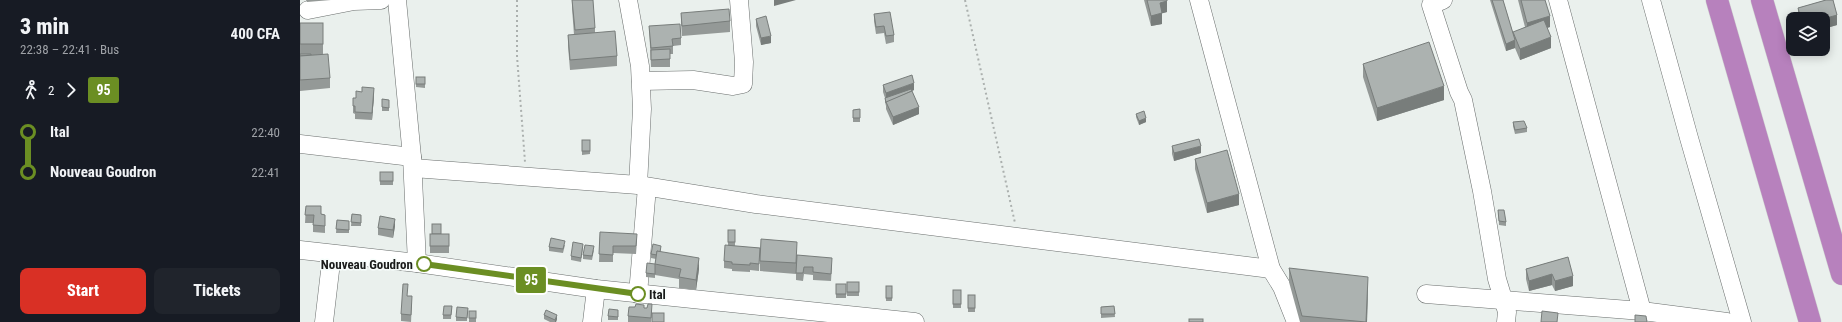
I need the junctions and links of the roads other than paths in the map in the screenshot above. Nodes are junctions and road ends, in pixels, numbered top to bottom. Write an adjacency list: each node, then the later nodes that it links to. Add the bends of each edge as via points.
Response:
1 (381, 0): 11 (street, via 354,1)
2 (397, 0): 14 (street)
3 (628, 0): 12 (street)
4 (740, 0): 12 (street, via 743,84 733,86 693,80)
5 (1199, 0): 19 (street)
6 (1443, 0): 24 (street, via 1432,5 1463,100)
7 (1558, 0): 25 (street)
8 (1651, 0): 32 (street)
9 (1717, 0): 33 (highway)
10 (1762, 0): 20 (highway)
11 (308, 10)
12 (641, 81): 15 (street)
13 (300, 144): 14 (street)
14 (412, 162): 15 (street, via 526,176); 18 (street)
15 (642, 186): 19 (street, via 756,204); 22 (street)
16 (300, 250): 17 (street)
17 (332, 254): 18 (street); 26 (street)
18 (417, 263): 21 (street)
19 (1271, 269): 29 (street, via 1282,287)
20 (1842, 274)
21 (596, 289): 22 (street); 27 (street)
22 (638, 294): 28 (street)
23 (1426, 294): 24 (street)
24 (1503, 299): 25 (street); 30 (street, via 1507,312)
25 (1642, 311): 31 (street)
26 (324, 322)
27 (592, 322)
28 (915, 322)
29 (1296, 322)
30 (1506, 322)
31 (1726, 322)
32 (1742, 322)
33 (1810, 322)

